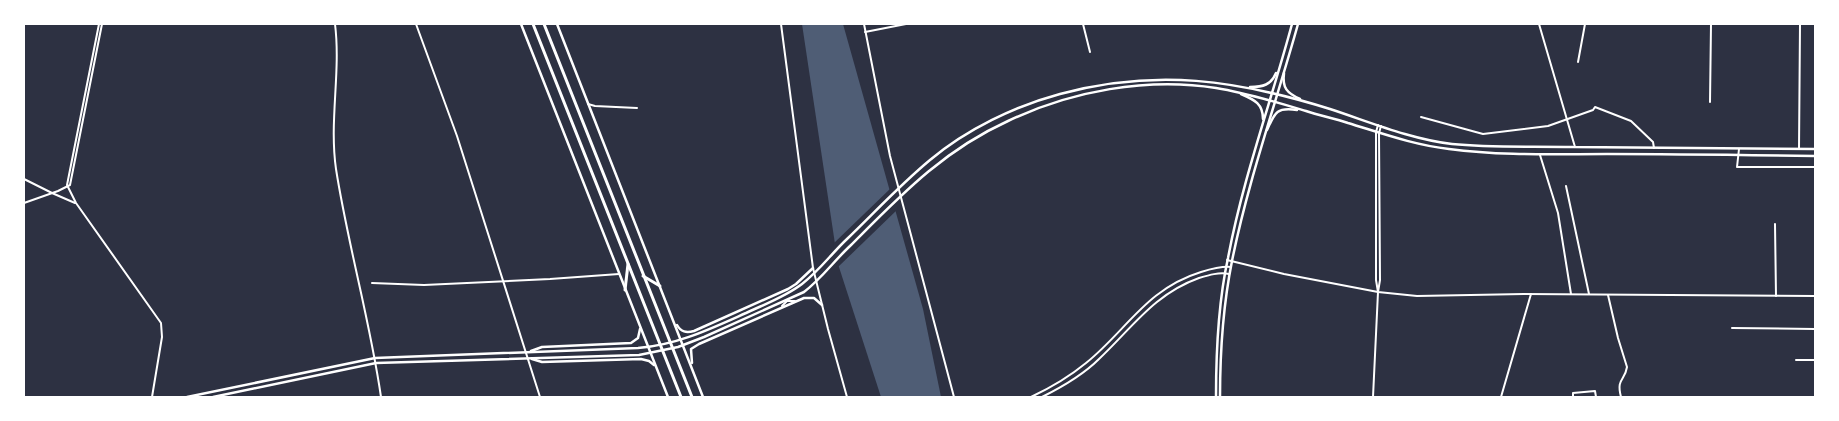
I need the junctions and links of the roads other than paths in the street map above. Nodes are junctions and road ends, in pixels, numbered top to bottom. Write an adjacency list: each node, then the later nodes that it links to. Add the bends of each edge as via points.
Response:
1 (98, 24): 50 (street)
2 (102, 24): 50 (street, via 70,185)
3 (335, 24): 90 (street, via 336,167)
4 (416, 24): 69 (street, via 457,136)
5 (521, 24): 66 (main road)
6 (533, 24): 60 (highway)
7 (544, 24): 68 (highway)
8 (557, 24): 31 (main road)
9 (781, 24): 63 (street)
10 (864, 24): 19 (street)
11 (906, 24): 19 (street)
12 (1083, 24): 20 (street)
13 (1292, 24): 22 (main road)
14 (1298, 24): 23 (main road)
15 (1539, 24): 35 (street)
16 (1586, 24): 21 (street)
17 (1711, 24): 29 (street)
18 (1800, 24): 43 (street)
19 (866, 32): 52 (street)
20 (1090, 52)
21 (1578, 62)
22 (1280, 65): 24 (main road, via 1268,84); 26 (main road)
23 (1284, 69): 27 (main road); 30 (main road, via 1285,90)
24 (1240, 86): 26 (main road); 52 (main road, via 1157,79 1113,83 1056,95 979,128 932,159)
25 (1236, 92): 28 (main road); 37 (main road, via 1262,107); 54 (main road, via 1194,86 1146,86 1084,94 1008,121 978,136 938,162)
26 (1272, 93): 27 (main road); 28 (main road)
27 (1276, 94): 28 (main road); 30 (main road)
28 (1272, 100): 33 (main road); 37 (main road); 39 (main road)
29 (1710, 102)
30 (1308, 103): 36 (main road)
31 (588, 104): 32 (street); 72 (main road)
32 (637, 108)
33 (1302, 110): 38 (main road); 39 (main road, via 1277,112)
34 (1421, 117): 35 (street, via 1483,134 1548,126)
35 (1568, 120): 40 (street); 41 (street, via 1595,107 1631,121 1653,142)
36 (1379, 126): 38 (street); 40 (main road, via 1451,143)
37 (1261, 130): 58 (main road)
38 (1378, 132): 45 (main road, via 1446,149); 74 (street)
39 (1264, 136): 59 (main road)
40 (1575, 147): 41 (main road)
41 (1654, 148): 42 (main road)
42 (1739, 148): 43 (main road); 46 (street)
43 (1799, 149): 44 (main road)
44 (1815, 149)
45 (1540, 154): 46 (main road); 76 (street, via 1558,213)
46 (1738, 155): 47 (main road); 48 (street, via 1737,167)
47 (1815, 156)
48 (1815, 167)
49 (24, 179): 53 (street)
50 (67, 186): 53 (street); 56 (street)
51 (1566, 186): 77 (street)
52 (898, 190): 54 (street); 64 (main road)
53 (52, 193): 55 (street); 56 (street)
54 (900, 196): 70 (main road); 107 (street)
55 (24, 202)
56 (76, 203): 97 (street, via 161,323 162,337)
57 (1774, 224): 79 (street)
58 (1227, 260): 59 (street); 61 (main road)
59 (1232, 261): 62 (main road); 74 (street)
60 (628, 263): 73 (highway); 103 (highway)
61 (1226, 266): 62 (street); 65 (main road); 108 (street, via 1190,275 1170,286 1146,303 1087,363)
62 (1231, 267): 67 (main road)
63 (813, 268): 64 (street); 85 (main road, via 788,289 694,331 681,330)
64 (814, 272): 70 (street); 89 (main road, via 792,291 696,335 664,345)
65 (1226, 273): 67 (street); 109 (street, via 1190,281 1168,293 1140,316 1098,360 1070,382); 110 (main road, via 1218,330)
66 (619, 274): 69 (street); 73 (main road)
67 (1230, 274): 110 (main road)
68 (643, 276): 72 (highway); 104 (highway)
69 (504, 282): 71 (street); 89 (street)
70 (816, 282): 81 (main road); 83 (street)
71 (372, 283)
72 (660, 286): 85 (main road)
73 (626, 290): 86 (main road)
74 (1378, 292): 75 (street, via 1417,296); 111 (street)
75 (1531, 294): 76 (street); 112 (street)
76 (1571, 294): 77 (street)
77 (1589, 294): 78 (street)
78 (1608, 294): 79 (street); 115 (street, via 1627,367 1620,380)
79 (1776, 296): 80 (street)
80 (1815, 296)
81 (787, 301): 82 (street); 84 (street); 91 (main road, via 678,347 639,355)
82 (797, 301): 83 (main road, via 810,297); 84 (main road)
83 (822, 305): 106 (street)
84 (782, 308): 96 (main road, via 693,347 690,352)
85 (674, 320): 96 (main road)
86 (640, 328): 89 (main road, via 638,337 631,343 542,348); 95 (main road)
87 (1732, 328): 88 (street)
88 (1815, 329)
89 (526, 353): 90 (main road); 91 (street)
90 (375, 358): 94 (street); 98 (main road)
91 (528, 358): 94 (main road); 95 (main road, via 542,362 640,359); 101 (street)
92 (1796, 360): 93 (street)
93 (1815, 360)
94 (376, 363): 99 (main road); 100 (street)
95 (656, 367): 102 (main road)
96 (693, 369): 105 (main road)
97 (152, 397)
98 (187, 397)
99 (213, 397)
100 (381, 397)
101 (540, 397)
102 (668, 397)
103 (681, 397)
104 (692, 397)
105 (703, 397)
106 (847, 397)
107 (954, 397)
108 (1031, 397)
109 (1042, 397)
110 (1218, 397)
111 (1373, 397)
112 (1501, 397)
113 (1573, 397): 114 (street, via 1573,393 1595,392)
114 (1596, 397)
115 (1621, 397)

